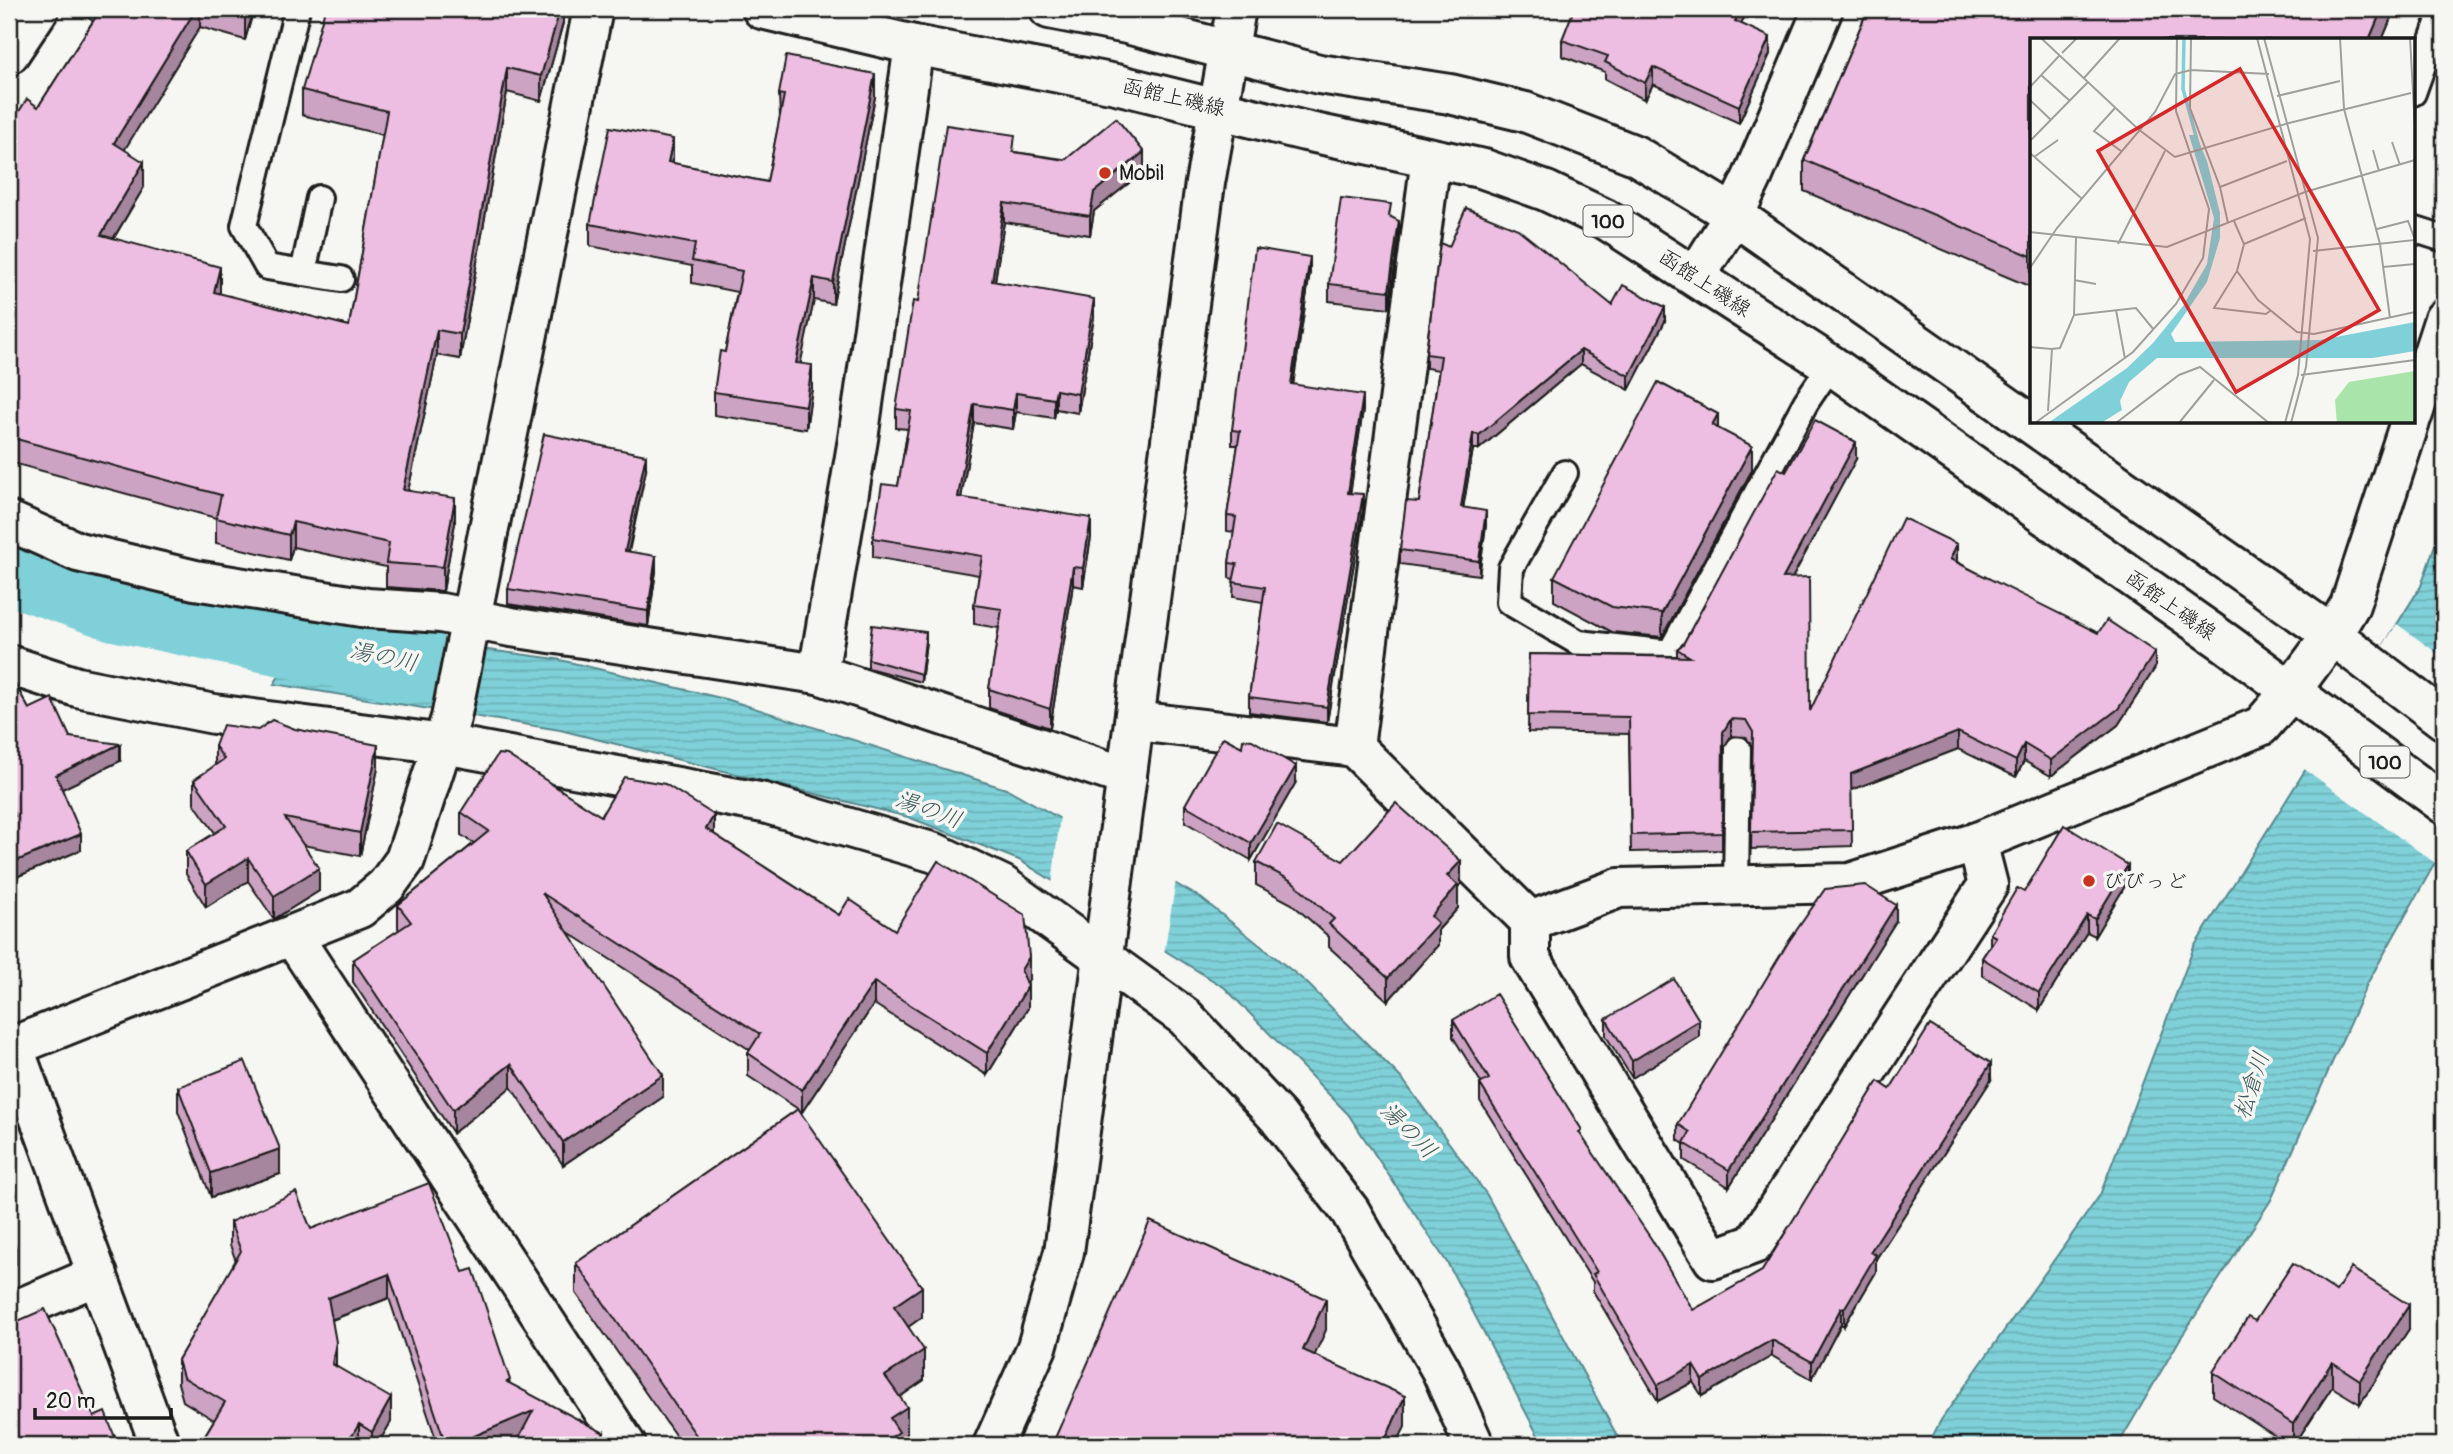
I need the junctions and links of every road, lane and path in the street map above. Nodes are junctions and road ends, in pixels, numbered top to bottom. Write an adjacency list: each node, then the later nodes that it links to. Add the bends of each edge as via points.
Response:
1 (39, 9): 11 (street)
2 (297, 9): 19 (lane, via 244,226 267,267)
3 (593, 9): 30 (street)
4 (762, 9): 9 (street, 函館上磯線 / 100)
5 (1049, 9): 10 (street, via 1127,24)
6 (1236, 9): 10 (street)
7 (1823, 9): 16 (street)
8 (2444, 9): 12 (lane)
9 (914, 45): 13 (street, 函館上磯線 / 100); 33 (street, via 858,439)
10 (1227, 52): 13 (street); 16 (street, via 1525,112 1635,155)
11 (9, 54)
12 (2414, 90)
13 (1217, 107): 14 (street, 函館上磯線 / 100); 36 (street)
14 (1431, 158): 20 (street, 函館上磯線 / 100, via 1484,169 1546,191 1605,219); 38 (street)
15 (318, 198): 19 (lane)
16 (1734, 215): 20 (street); 25 (street)
17 (2414, 229): 18 (lane)
18 (2444, 239)
19 (303, 273): 21 (lane)
20 (1696, 276): 23 (street, 函館上磯線 / 100)
21 (341, 279)
22 (2444, 319): 24 (street)
23 (1831, 365): 28 (lane, via 1806,402 1671,653 1578,643 1508,602 1511,568); 34 (street, 函館上磯線 / 100)
24 (2414, 411)
25 (2030, 423)
26 (2032, 424): 31 (street)
27 (2409, 424): 31 (street, via 2350,605)
28 (1565, 473)
29 (9, 521): 30 (street, via 78,552 195,580)
30 (470, 625): 33 (street, via 510,627); 37 (street)
31 (2332, 635): 34 (street); 35 (street)
32 (9, 665): 37 (street, via 77,687 214,714)
33 (818, 674): 40 (street)
34 (2290, 692): 41 (street, 函館上磯線 / 100); 42 (street, via 2260,726)
35 (2444, 720)
36 (1136, 721): 38 (street); 40 (street)
37 (448, 731): 45 (street, via 405,860 386,886 360,908); 46 (street, via 764,803 935,853)
38 (1354, 747): 44 (street)
39 (1738, 749): 43 (lane)
40 (1124, 795): 46 (street)
41 (2444, 804)
42 (1977, 842): 43 (street, via 1850,883); 44 (street, via 1988,886 1754,1244 1713,1259 1530,957)
43 (1736, 886): 44 (street, via 1619,888)
44 (1530, 921)
45 (293, 937): 47 (street); 51 (street)
46 (1103, 943): 52 (street, via 1064,1252 1037,1347); 53 (street, via 1185,1017 1294,1138 1350,1211 1441,1370)
47 (10, 1042): 48 (street)
48 (97, 1275): 49 (street); 50 (street)
49 (9, 1313)
50 (160, 1445)
51 (626, 1445)
52 (993, 1445)
53 (1475, 1445)

